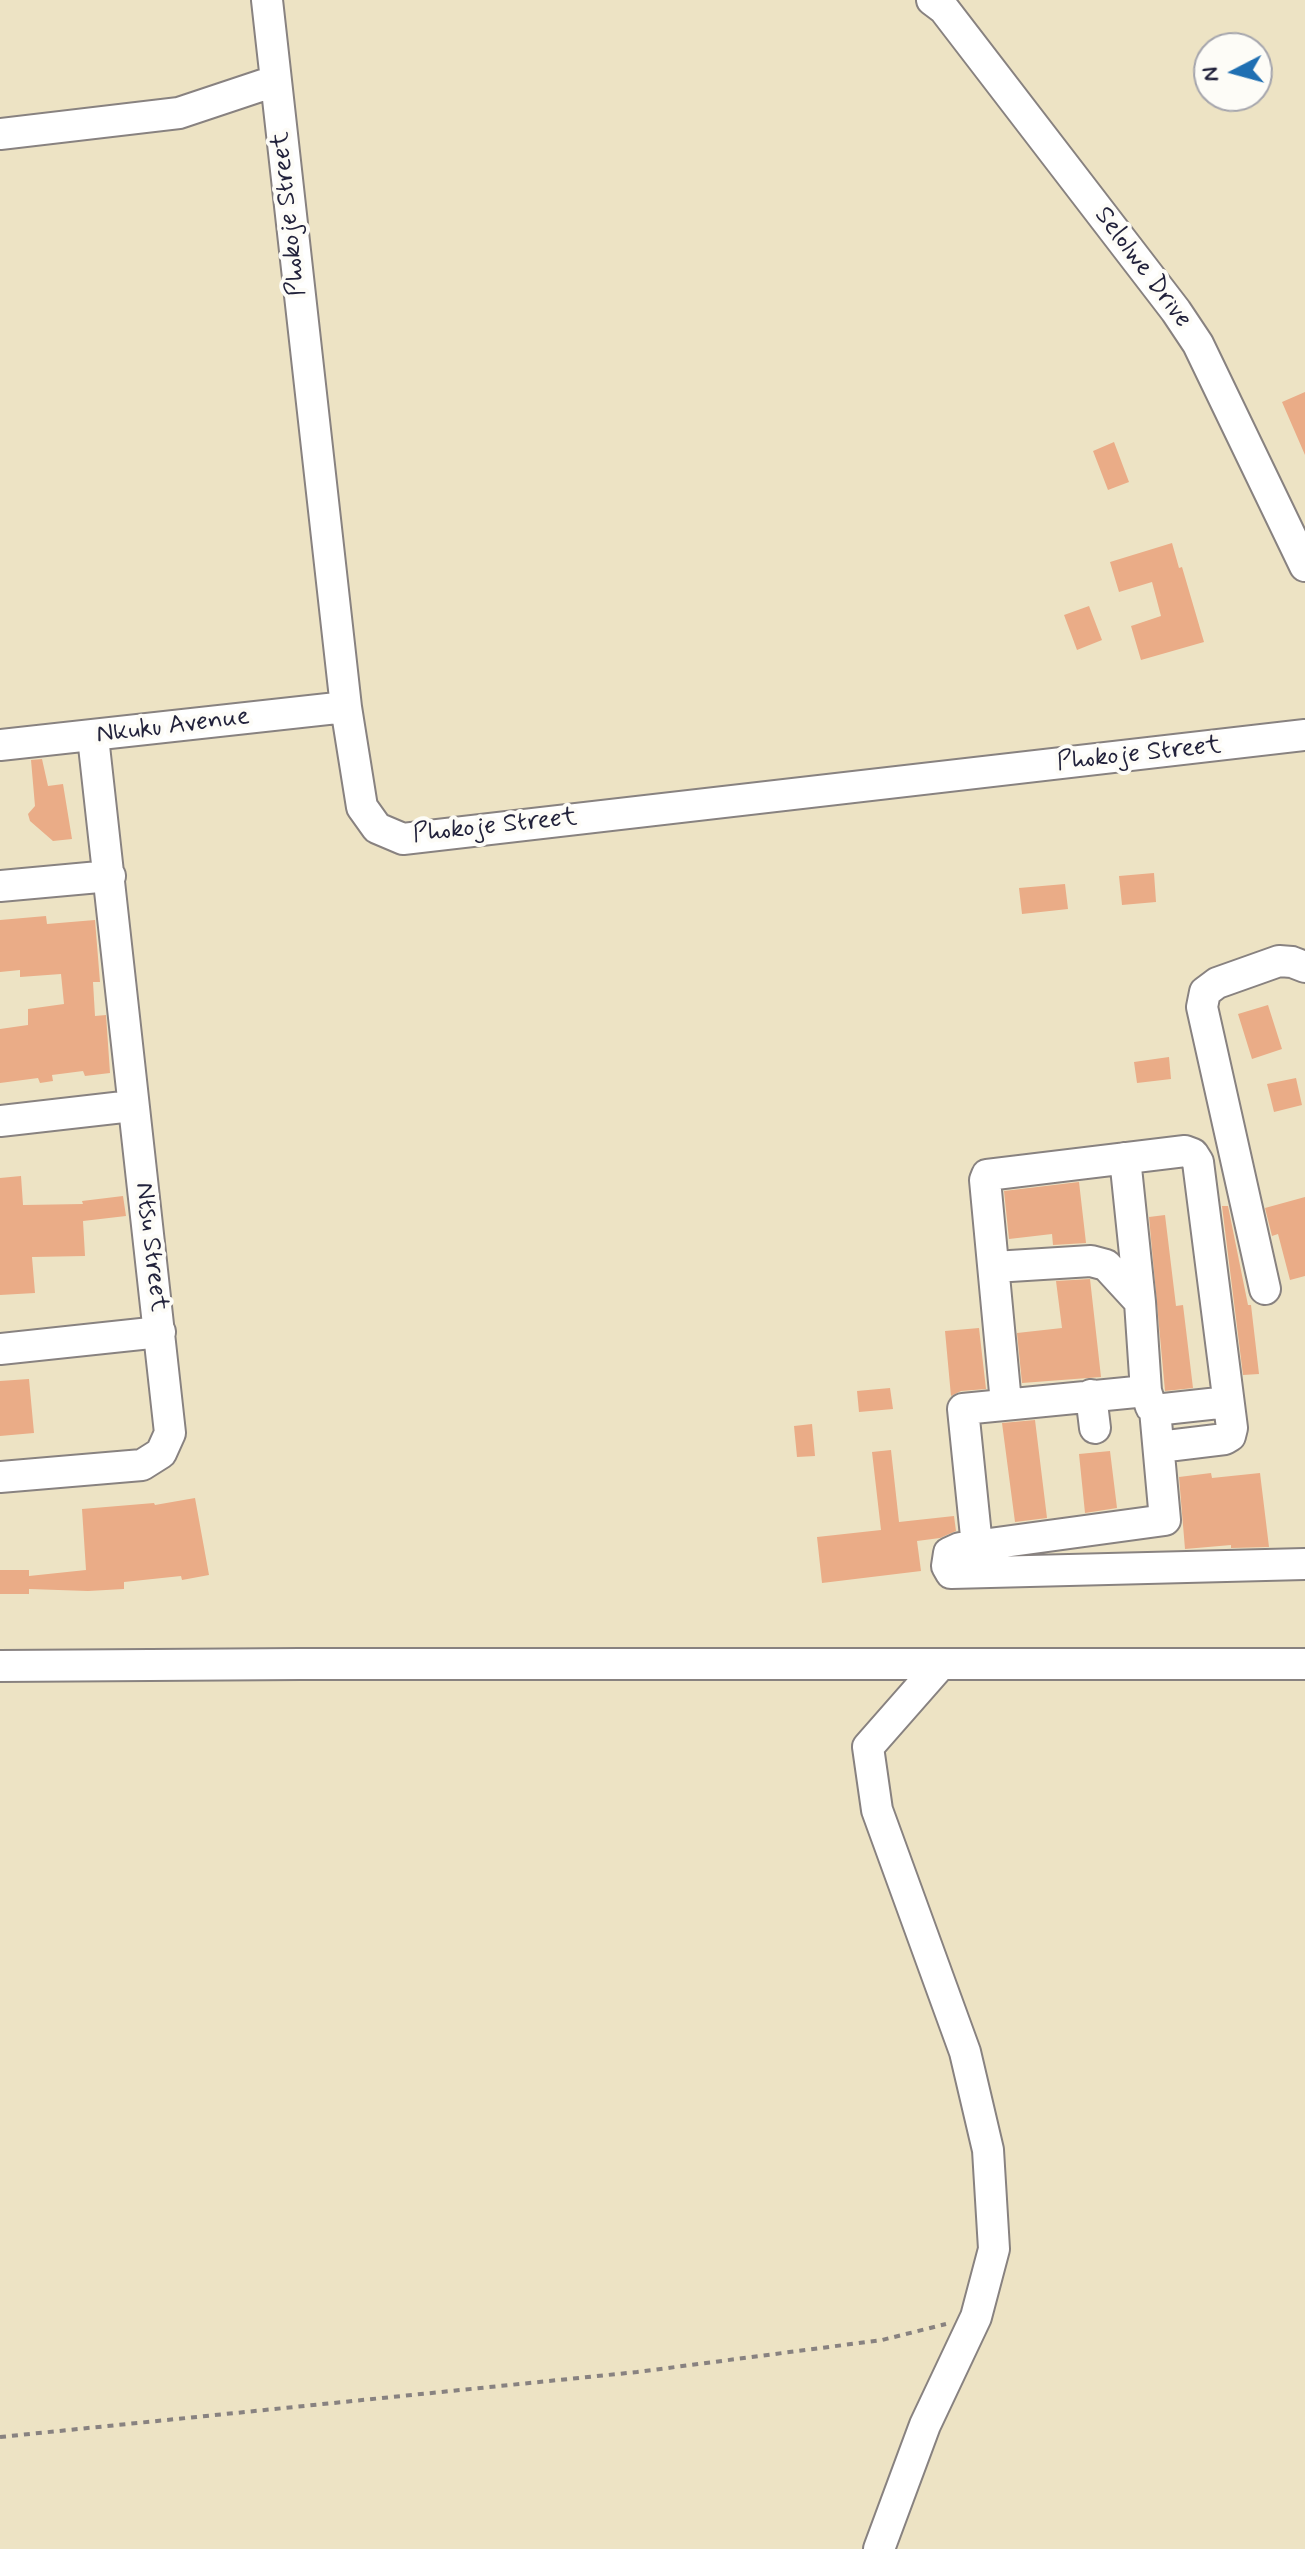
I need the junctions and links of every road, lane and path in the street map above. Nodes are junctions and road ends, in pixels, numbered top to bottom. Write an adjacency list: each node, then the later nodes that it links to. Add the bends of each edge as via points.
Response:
1 (267, 0): 3 (street, Phokoje Street)
2 (932, 0): 5 (street, Selolwe Drive, via 1184,322)
3 (275, 81): 4 (street, via 179,113); 6 (street, Phokoje Street)
4 (0, 134)
5 (1305, 566)
6 (346, 707): 7 (street, Phokoje Street, via 362,807 377,828 403,839); 8 (street, Nkuku Avenue)
7 (1305, 735)
8 (93, 737): 9 (street, Nkuku Avenue); 10 (street, Ntsu Street)
9 (0, 745)
10 (110, 876): 11 (street); 13 (street, Ntsu Street)
11 (0, 886)
12 (1305, 967): 17 (street, via 1279,961 1217,983 1205,992 1202,1007)
13 (132, 1106): 14 (street); 19 (street, Ntsu Street)
14 (0, 1121)
15 (1125, 1158): 16 (street, via 987,1175); 18 (street); 23 (street, via 1185,1151 1198,1162)
16 (994, 1267): 18 (street, via 1091,1261 1106,1265); 24 (street)
17 (1265, 1289)
18 (1140, 1302): 22 (street)
19 (160, 1332): 20 (street); 27 (street, Ntsu Street, via 170,1433 161,1453 142,1465)
20 (0, 1349)
21 (1091, 1395): 22 (street); 24 (street); 25 (street)
22 (1150, 1400): 23 (street); 26 (street)
23 (1228, 1402): 26 (street, via 1230,1436)
24 (1006, 1403): 30 (street, via 962,1413)
25 (1095, 1428)
26 (1159, 1447): 28 (street)
27 (0, 1477)
28 (1165, 1520): 29 (street); 32 (street)
29 (1057, 1534): 30 (street); 33 (street)
30 (977, 1546): 33 (street, via 949,1553 951,1573)
31 (1305, 1564): 32 (street)
32 (1170, 1566): 33 (street)
33 (1062, 1570)
34 (1305, 1664): 35 (street)
35 (940, 1665): 36 (street); 37 (street, via 868,1747 877,1810 965,2052 988,2150 994,2249)
36 (0, 1666)
37 (976, 2317): 38 (path, via 882,2340 637,2372); 39 (street, via 925,2425)
38 (0, 2437)
39 (879, 2549)

